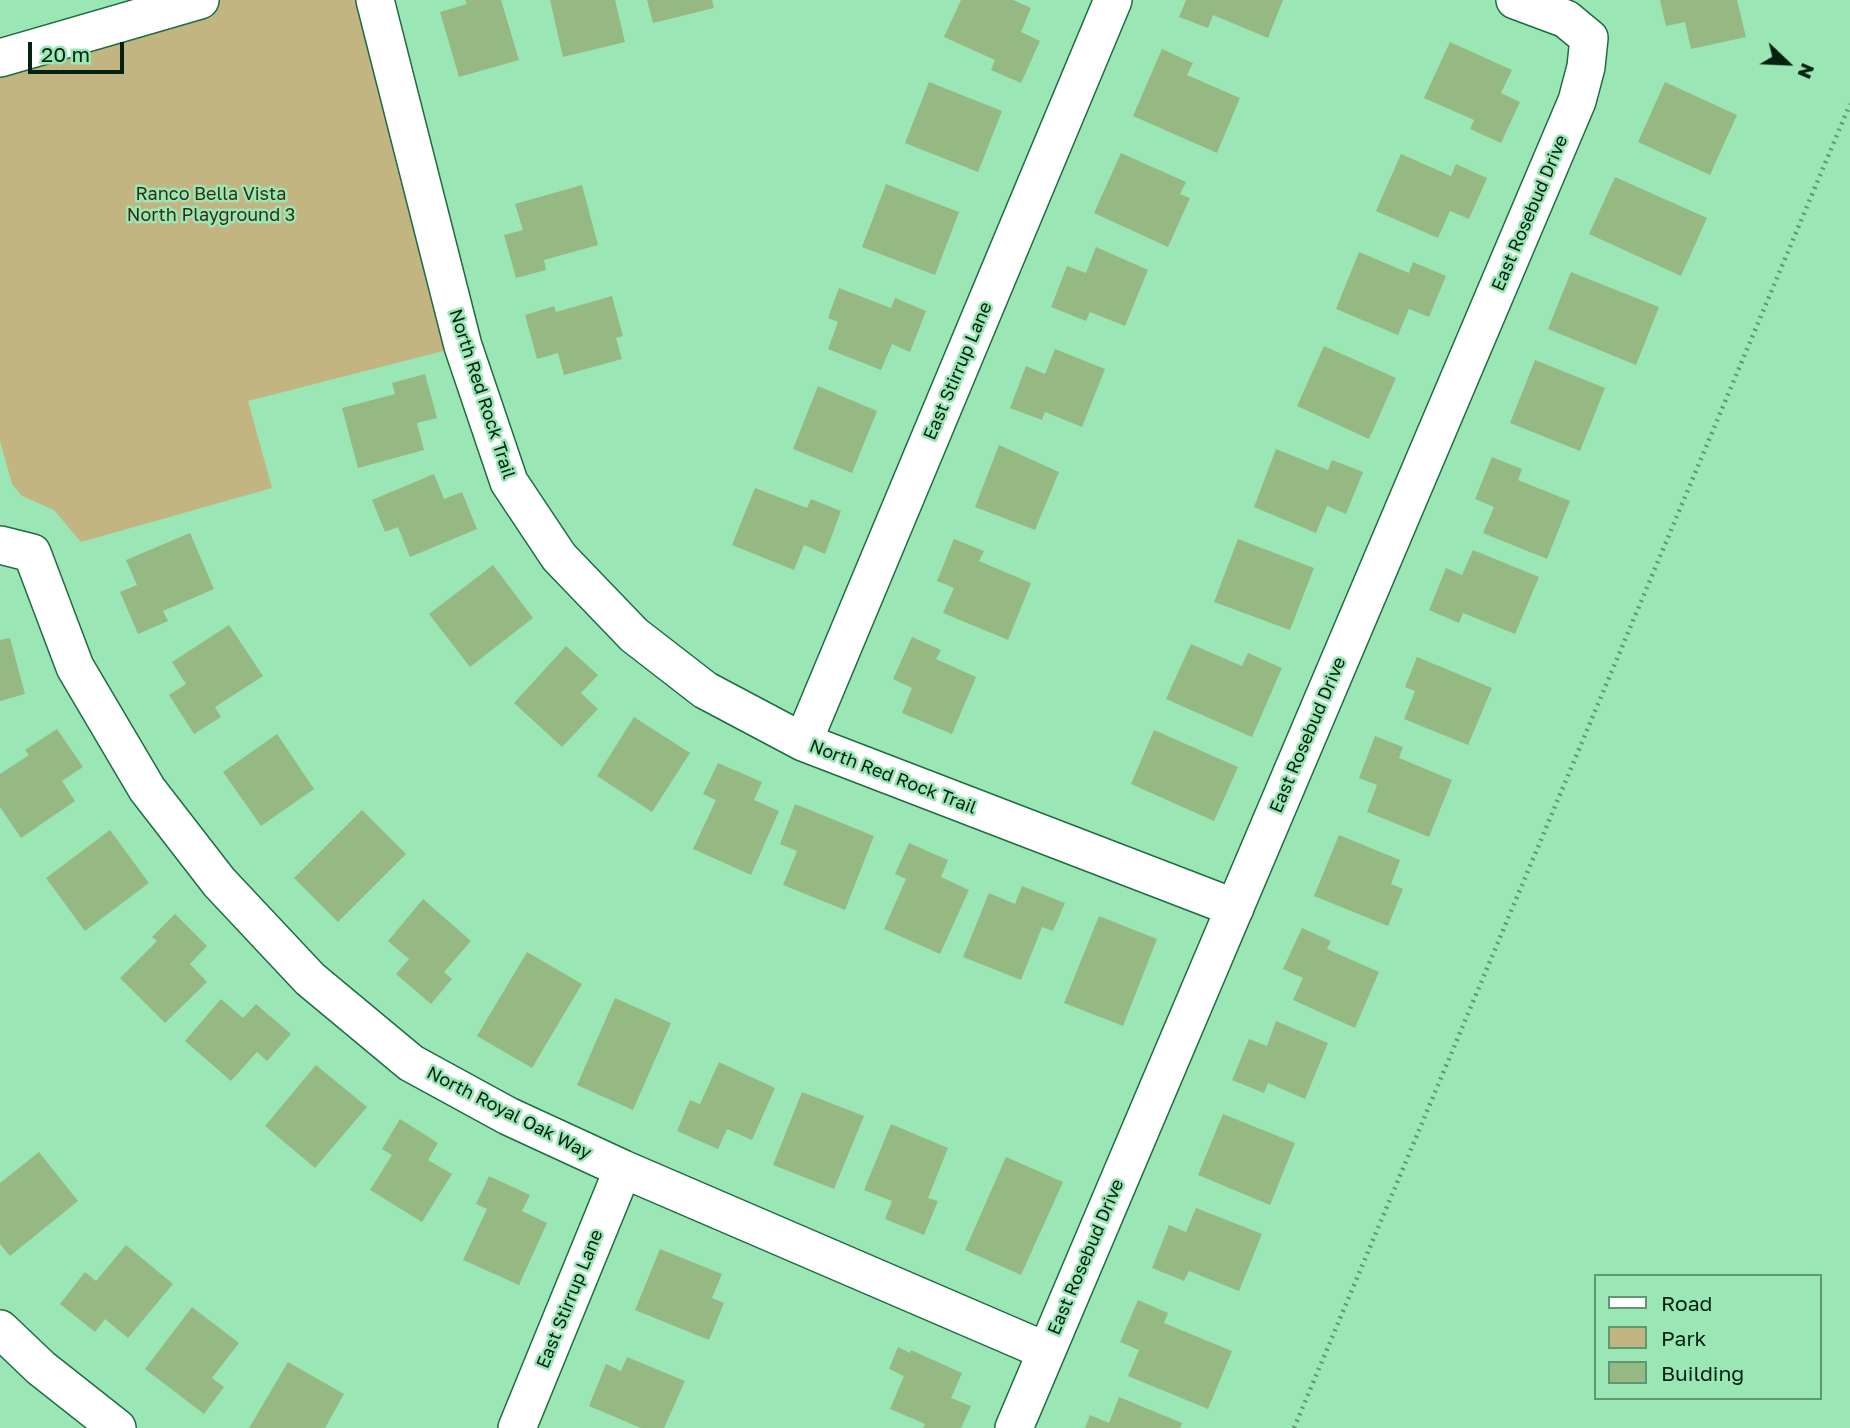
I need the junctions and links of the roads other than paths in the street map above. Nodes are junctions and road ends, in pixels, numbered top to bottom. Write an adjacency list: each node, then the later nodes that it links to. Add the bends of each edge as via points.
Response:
1 (200, 0): 5 (street)
2 (375, 0): 7 (street, North Red Rock Trail, via 463,346 509,482 559,557 634,635 705,690)
3 (1113, 0): 7 (street, East Stirrup Lane)
4 (1515, 0): 8 (street, East Rosebud Drive, via 1566,19 1588,38 1577,101)
5 (0, 58)
6 (16, 549): 9 (street, North Royal Oak Way, via 75,667 147,789 219,882 310,978 411,1063 508,1116)
7 (803, 742): 8 (street, North Red Rock Trail)
8 (1235, 908): 11 (street, East Rosebud Drive)
9 (624, 1169): 11 (street, North Royal Oak Way); 13 (street, East Stirrup Lane)
10 (0, 1329): 12 (street)
11 (1046, 1351): 14 (street, East Rosebud Drive)
12 (117, 1428)
13 (517, 1428)
14 (1014, 1428)

